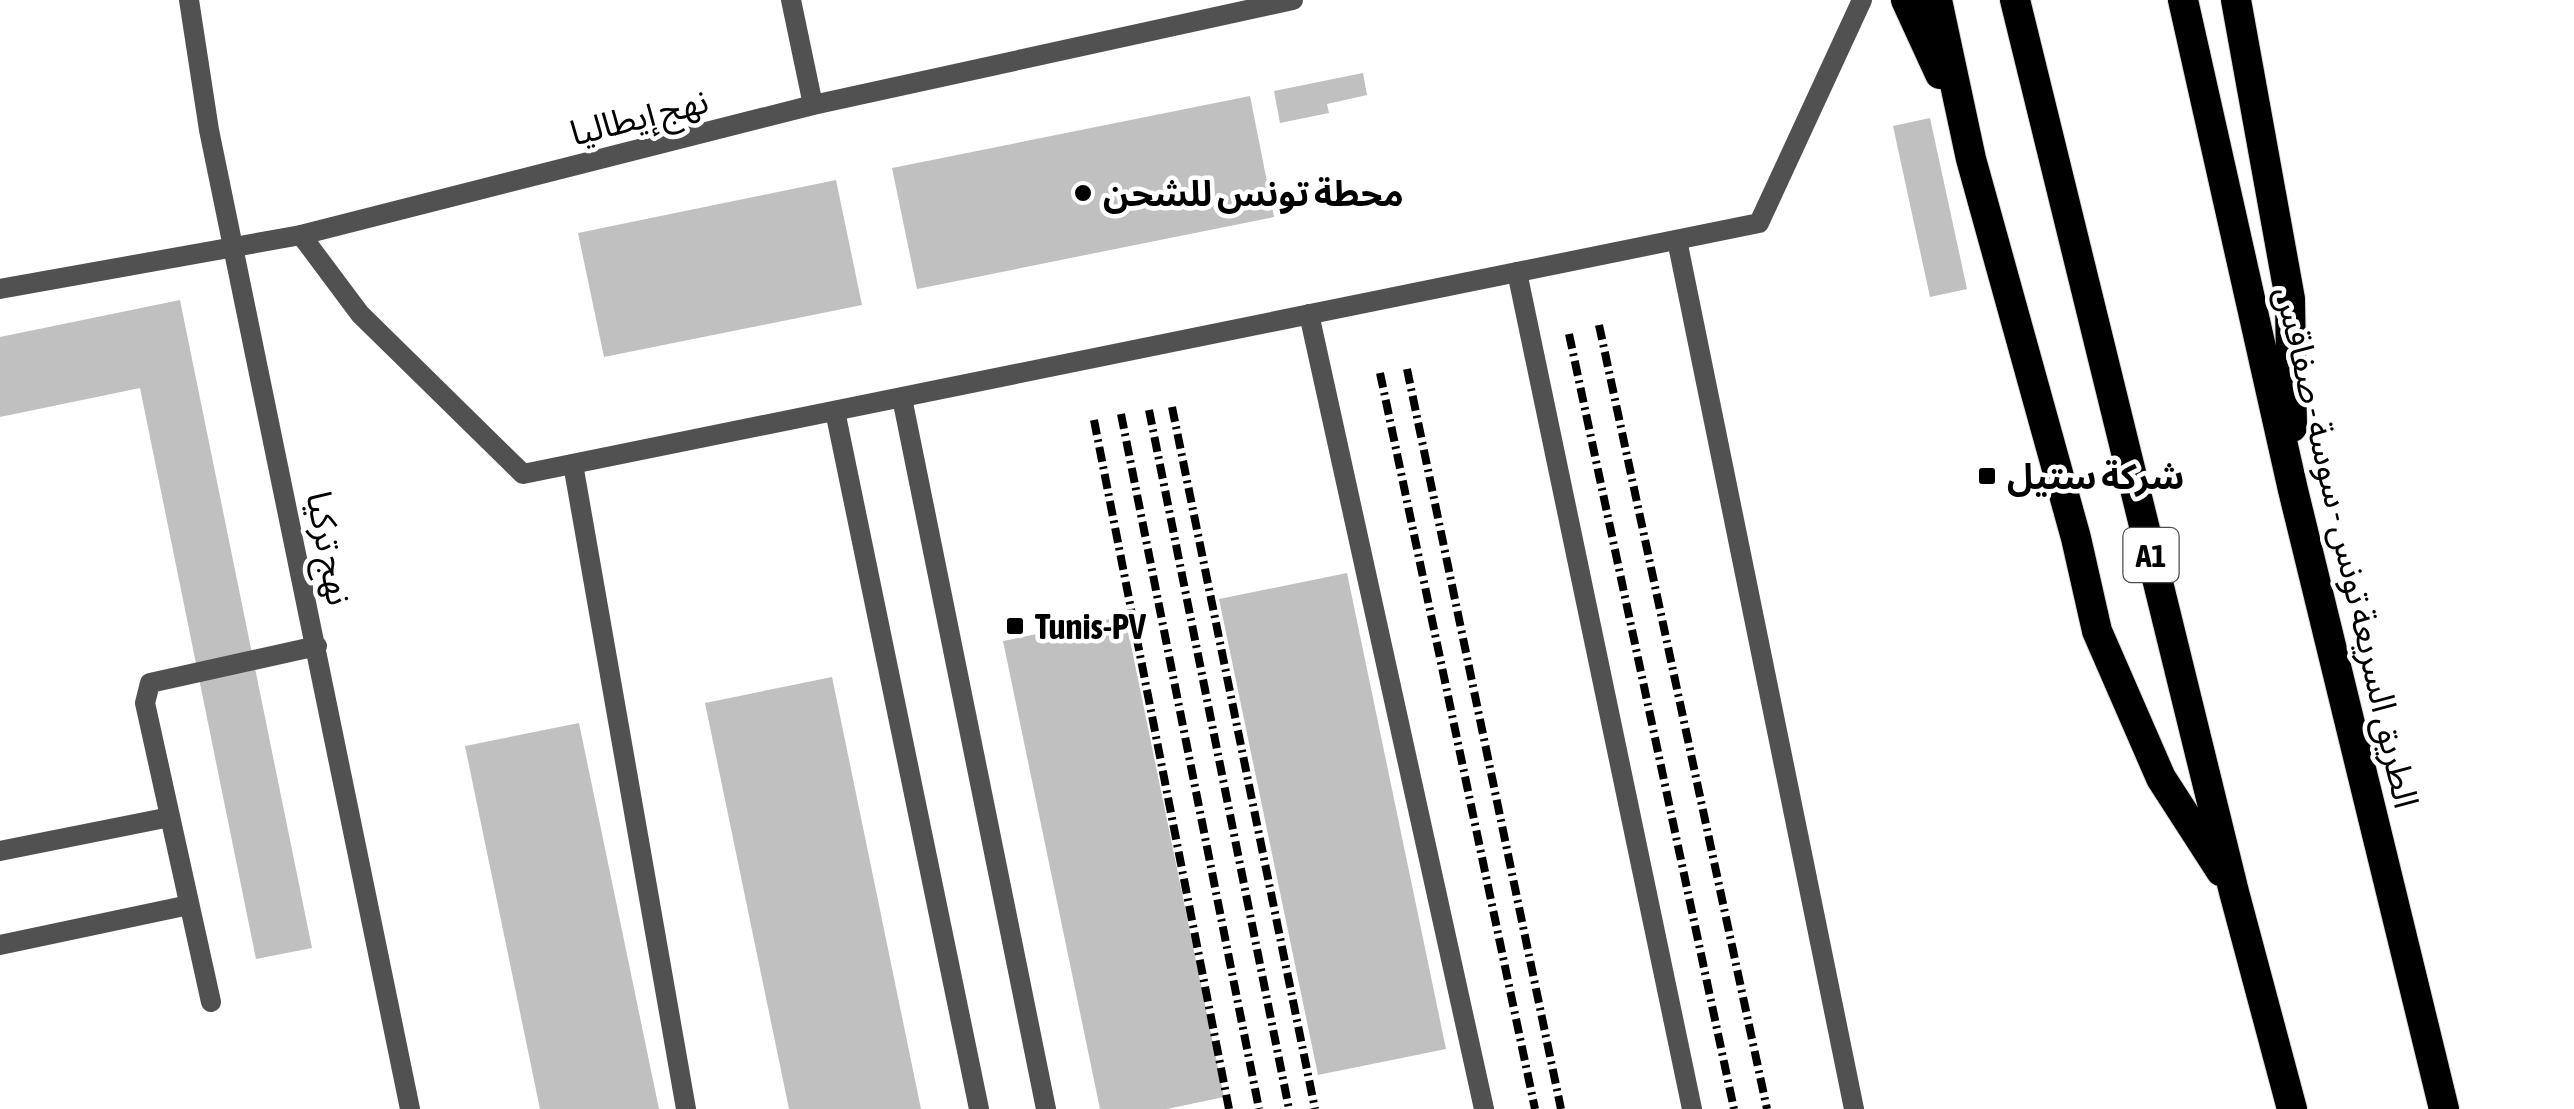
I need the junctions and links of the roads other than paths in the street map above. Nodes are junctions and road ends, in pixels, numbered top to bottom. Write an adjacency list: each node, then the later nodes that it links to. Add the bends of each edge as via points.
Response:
1 (189, 0): 14 (street, نهج تركيا)
2 (791, 0): 10 (street)
3 (1293, 0): 10 (street, نهج إيطاليا)
4 (1862, 0): 13 (street, via 1759,223)
5 (1906, 0): 11 (highway)
6 (1937, 0): 11 (highway)
7 (2015, 0): 25 (highway, A1)
8 (2184, 0): 21 (highway, الطريق السريعة تونس - سوسة - صفاقس)
9 (2236, 0): 21 (highway, via 2290,299)
10 (813, 105): 12 (street, نهج إيطاليا)
11 (1971, 159): 25 (highway, via 2098,631 2161,778)
12 (301, 235): 14 (street, نهج إيطاليا); 20 (street, via 360,314 523,474)
13 (1677, 240): 15 (street); 35 (street)
14 (236, 245): 16 (street, نهج إيطاليا); 22 (street, نهج تركيا)
15 (1517, 272): 17 (street); 34 (street)
16 (0, 289)
17 (1309, 314): 18 (street); 33 (street)
18 (902, 398): 19 (street); 32 (street)
19 (835, 411): 20 (street); 31 (street)
20 (573, 464): 30 (street)
21 (2293, 490): 37 (highway, الطريق السريعة تونس - سوسة - صفاقس)
22 (317, 646): 23 (street, via 150,683 145,702); 29 (street, نهج تركيا)
23 (170, 817): 24 (street); 26 (street)
24 (0, 851)
25 (2234, 892): 36 (highway, A1)
26 (190, 905): 27 (street); 28 (street)
27 (0, 945)
28 (211, 1002)
29 (410, 1109)
30 (686, 1109)
31 (978, 1109)
32 (1046, 1109)
33 (1484, 1109)
34 (1692, 1109)
35 (1854, 1109)
36 (2292, 1109)
37 (2444, 1109)

